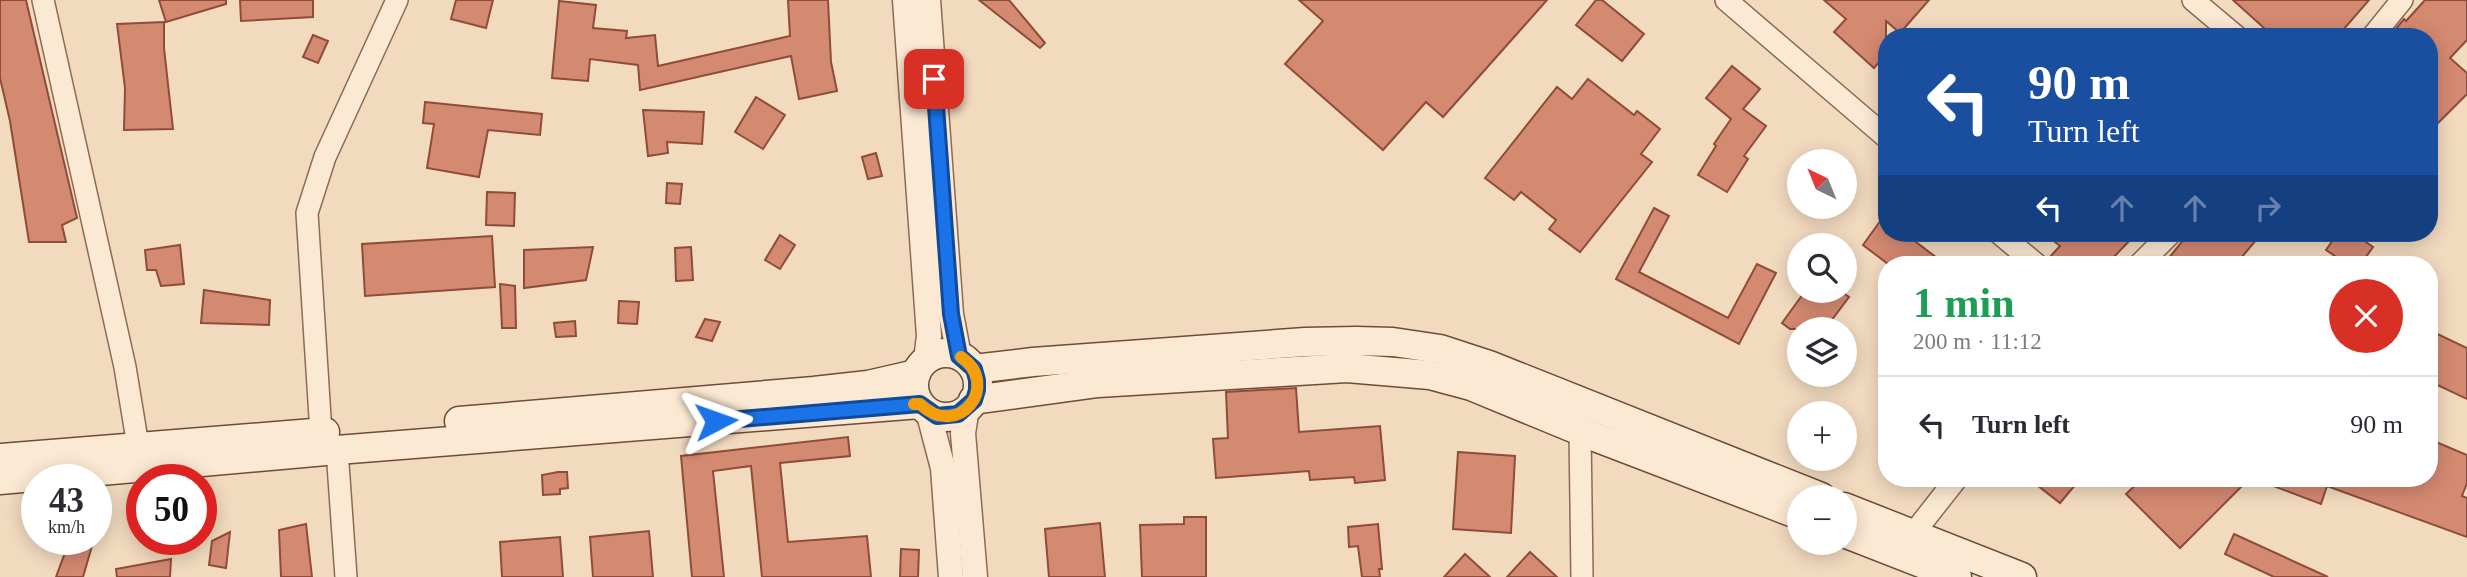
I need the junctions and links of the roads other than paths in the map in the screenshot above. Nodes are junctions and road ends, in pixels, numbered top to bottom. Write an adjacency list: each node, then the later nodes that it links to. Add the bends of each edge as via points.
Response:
1 (43, 0): 21 (street, via 125,367)
2 (397, 0): 20 (street, via 325,157 307,213)
3 (905, 0): 16 (street, via 929,336)
4 (928, 0): 15 (street, via 951,314)
5 (1726, 0): 10 (street)
6 (2193, 0): 8 (street)
7 (2402, 0): 9 (street)
8 (2226, 28)
9 (2379, 28)
10 (1878, 130)
11 (2010, 242): 13 (street)
12 (2162, 242): 14 (street)
13 (2026, 256)
14 (2148, 256)
15 (966, 363): 16 (main road, via 939,354); 17 (main road, via 977,380); 24 (main road, via 1305,342 1368,341 1440,349)
16 (921, 367): 18 (main road, via 915,395); 20 (main road, via 868,385)
17 (970, 404): 18 (main road, via 947,417); 19 (main road, via 1098,383 1347,368 1430,375 1471,386); 32 (street, via 963,433)
18 (924, 407): 20 (main road); 31 (street, via 943,468)
19 (1580, 431): 26 (main road); 33 (street)
20 (329, 441): 21 (main road); 23 (main road); 30 (street)
21 (138, 446): 22 (main road)
22 (0, 458)
23 (0, 480)
24 (1791, 485)
25 (1951, 487): 28 (street)
26 (1787, 510)
27 (1857, 512): 28 (main road)
28 (1913, 534): 35 (main road)
29 (1857, 538): 34 (main road)
30 (346, 577)
31 (951, 577)
32 (975, 577)
33 (1582, 577)
34 (1957, 577)
35 (2022, 577)

